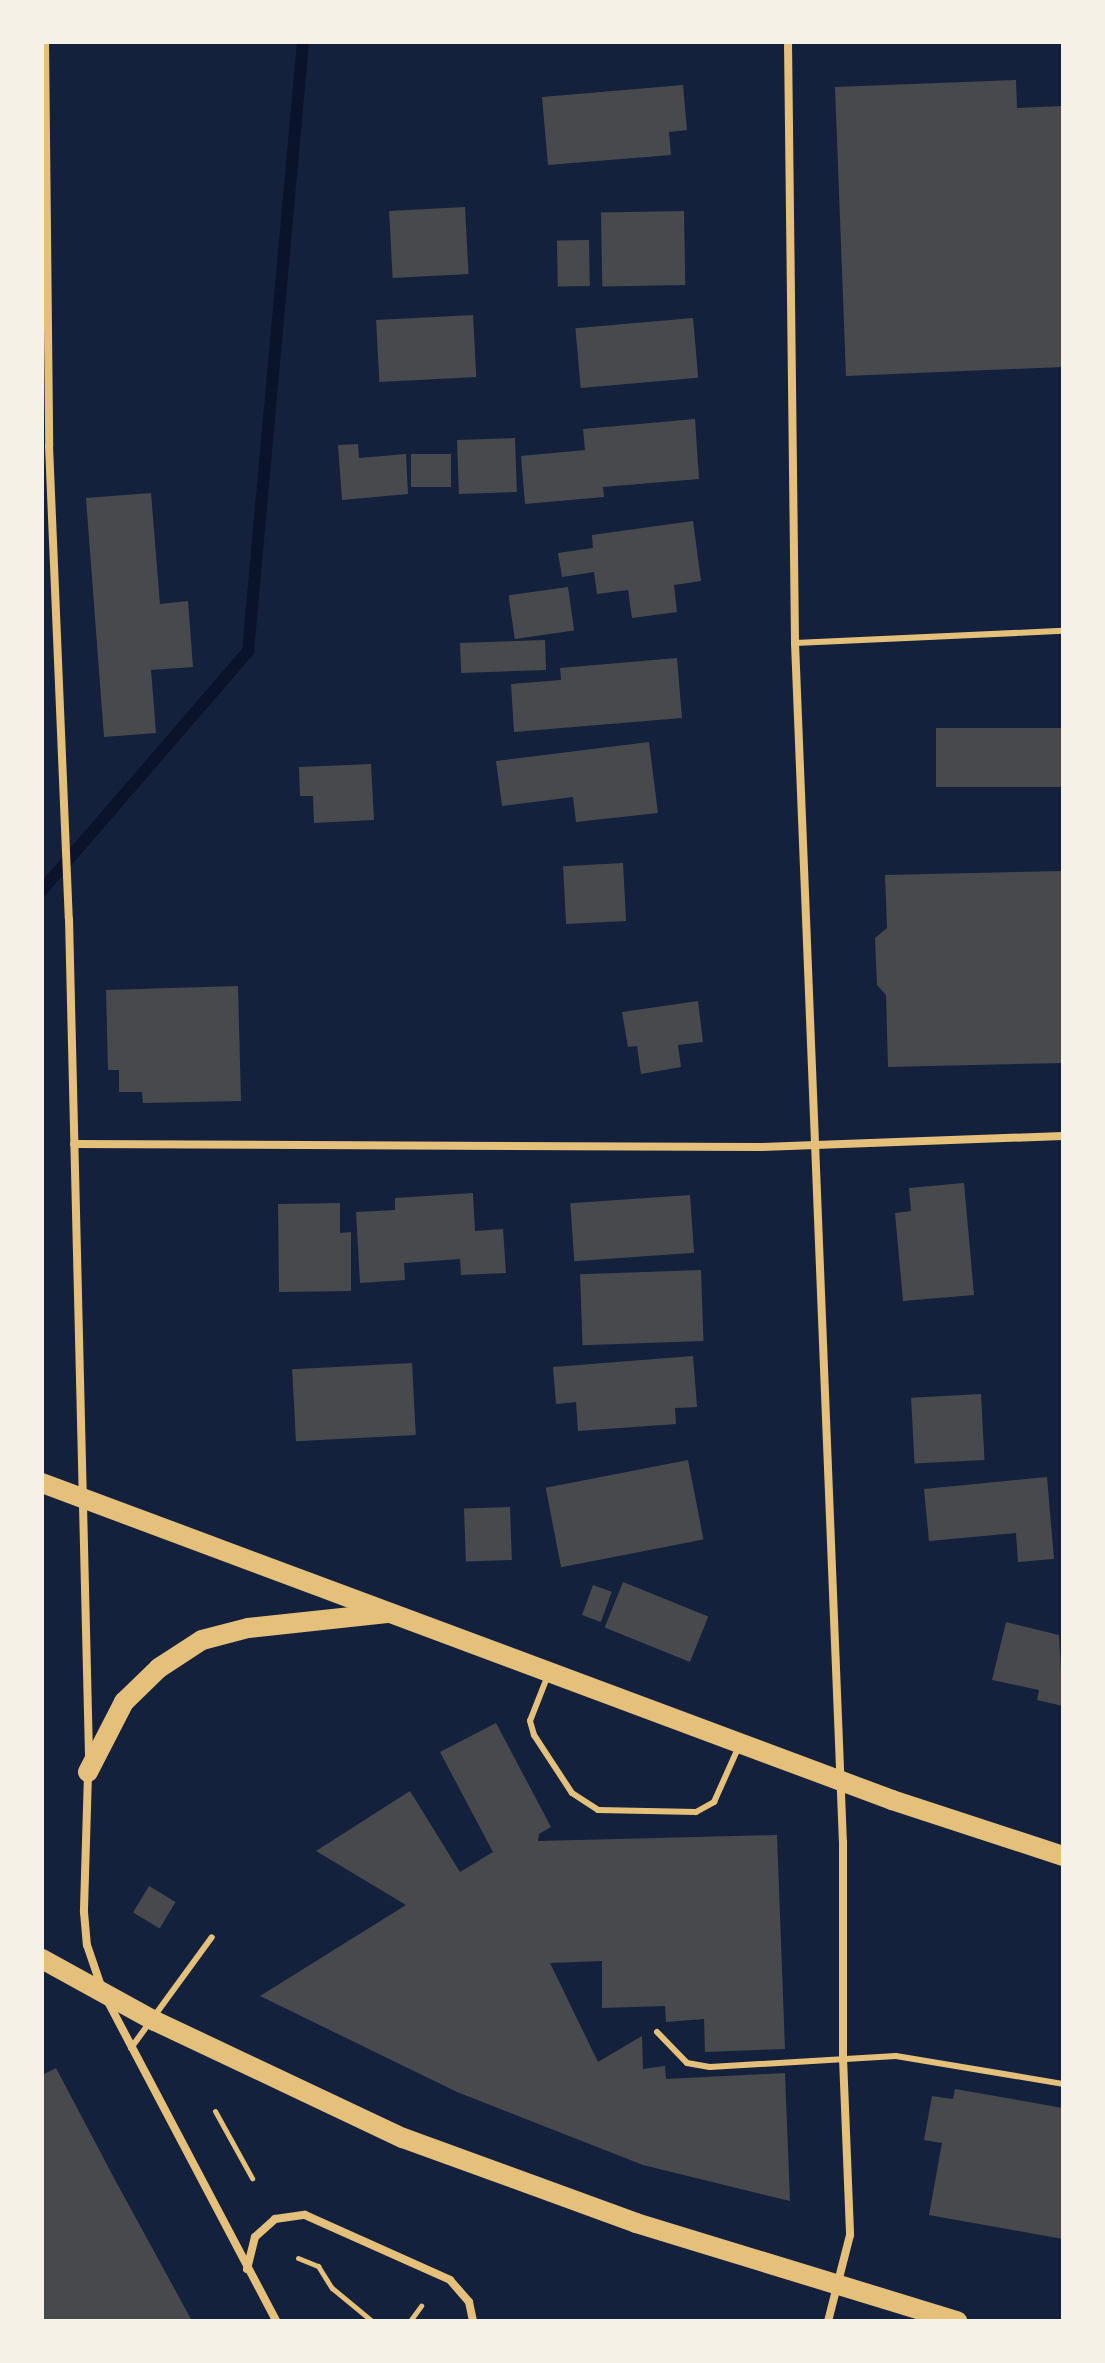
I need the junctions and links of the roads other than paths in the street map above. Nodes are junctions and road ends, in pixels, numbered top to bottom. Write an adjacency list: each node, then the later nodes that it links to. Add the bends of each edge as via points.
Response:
1 (45, 42): 3 (street)
2 (788, 42): 5 (street)
3 (45, 446): 7 (street, via 64,771)
4 (1063, 631): 5 (lane)
5 (795, 643): 8 (street)
6 (1063, 1136): 8 (street)
7 (74, 1144): 8 (street); 13 (street)
8 (812, 1146): 14 (street)
9 (42, 1483): 10 (main road)
10 (393, 1613): 11 (main road); 13 (main road, via 248,1628 202,1640 159,1668 124,1702)
11 (550, 1671): 12 (main road); 12 (lane, via 530,1721 534,1735 572,1793 598,1810 696,1812 714,1802)
12 (740, 1742): 14 (main road)
13 (88, 1772): 18 (street, via 85,1923)
14 (840, 1780): 15 (main road); 22 (street)
15 (1063, 1856)
16 (212, 1937): 19 (lane)
17 (42, 1959): 18 (main road)
18 (104, 1994): 19 (main road); 21 (street)
19 (155, 2021): 21 (lane); 25 (main road, via 403,2138 636,2223)
20 (657, 2032): 22 (lane, via 687,2063 710,2067)
21 (131, 2048): 24 (street)
22 (843, 2058): 23 (lane, via 928,2059); 25 (street, via 850,2235)
23 (1063, 2084)
24 (247, 2269): 26 (street); 27 (street, via 255,2237 275,2219 305,2215 450,2280 469,2302)
25 (840, 2285): 28 (street); 29 (main road)
26 (276, 2321)
27 (473, 2321)
28 (828, 2321)
29 (957, 2321)

